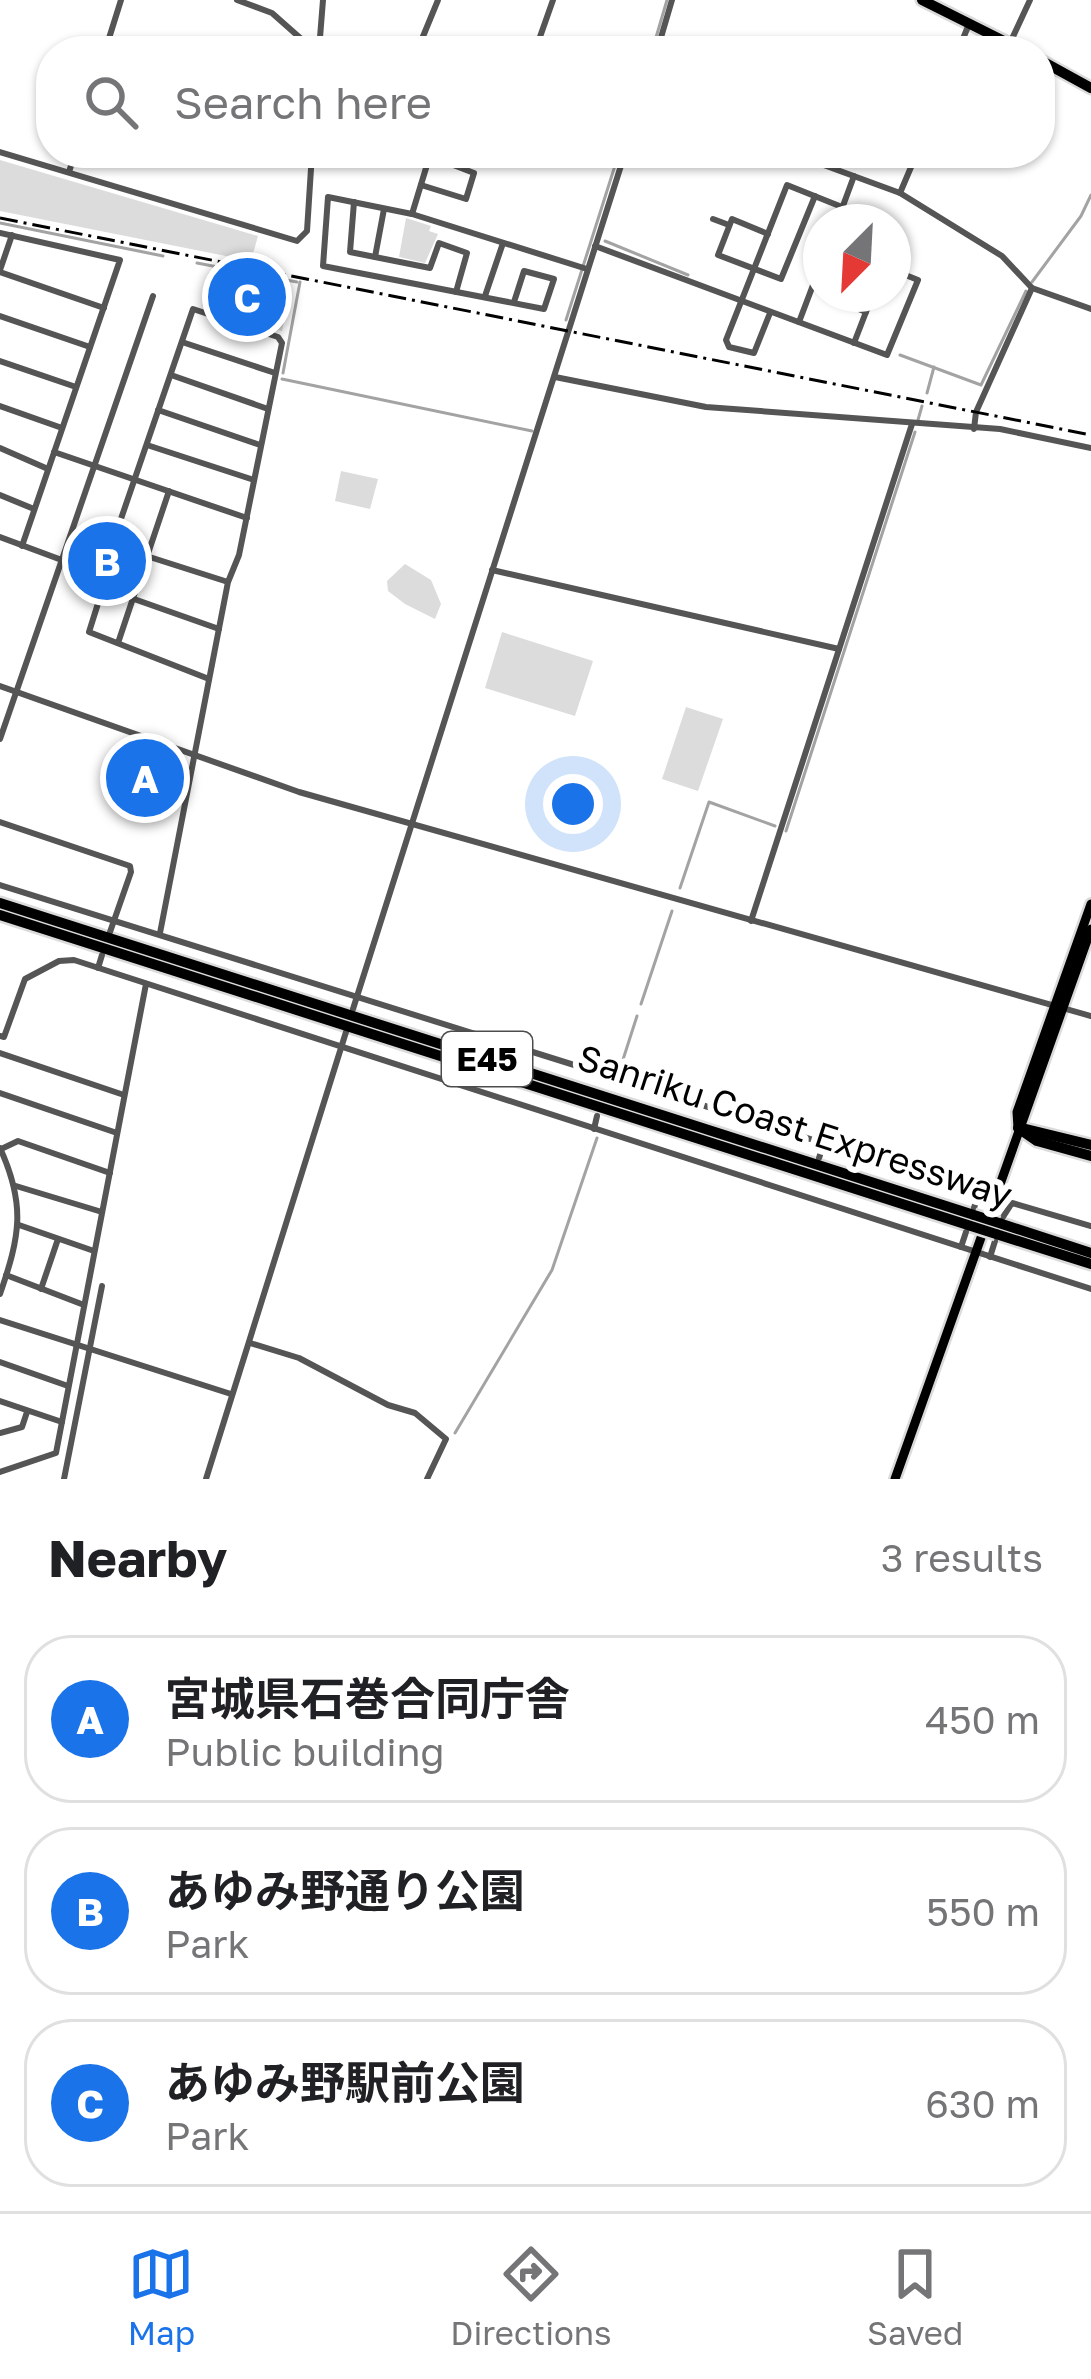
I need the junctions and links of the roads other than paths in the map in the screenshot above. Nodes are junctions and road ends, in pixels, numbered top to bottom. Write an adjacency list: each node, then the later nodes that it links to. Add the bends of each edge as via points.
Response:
1 (121, 0): 10 (street)
2 (237, 0): 11 (street, via 272,13)
3 (323, 0): 12 (street)
4 (438, 0): 13 (street)
5 (554, 0): 14 (street)
6 (672, 0): 15 (street)
7 (922, 0): 9 (highway)
8 (1030, 0): 18 (street)
9 (969, 24): 16 (street); 17 (highway)
10 (110, 36)
11 (296, 36)
12 (320, 36)
13 (423, 36)
14 (541, 36)
15 (661, 36)
16 (964, 36)
17 (994, 36)
18 (1014, 36)
19 (1055, 68): 20 (highway)
20 (1091, 88)
21 (0, 152): 22 (street)
22 (36, 163)
23 (53, 168): 31 (street)
24 (70, 168): 31 (street)
25 (311, 168): 31 (street, via 307,231 297,241)
26 (426, 168): 33 (street)
27 (462, 168): 33 (street, via 474,173 466,199)
28 (620, 168): 47 (street)
29 (832, 168): 32 (street)
30 (910, 168): 34 (street)
31 (69, 173)
32 (854, 176): 34 (street); 38 (street)
33 (421, 185): 40 (street)
34 (900, 193): 52 (street, via 1002,256)
35 (814, 196): 37 (street); 44 (street, via 787,184); 49 (street, via 782,279)
36 (354, 202): 39 (street); 48 (street, via 350,252); 53 (street, via 328,196 322,266)
37 (835, 204)
38 (844, 204)
39 (384, 208): 40 (street); 48 (street)
40 (412, 214): 46 (street)
41 (713, 219): 42 (street)
42 (729, 226): 44 (street, via 731,219); 49 (street, via 718,255)
43 (0, 233): 45 (street)
44 (768, 234): 49 (street)
45 (12, 236): 51 (street); 58 (street, via 117,257)
46 (503, 243): 50 (street); 55 (street)
47 (595, 246): 50 (street); 56 (street)
48 (375, 257): 53 (street, via 430,268 439,244 467,253)
49 (754, 268): 56 (street)
50 (587, 269): 72 (street)
51 (0, 271): 58 (street)
52 (1032, 288): 59 (street); 79 (street)
53 (456, 292): 55 (street)
54 (153, 296): 85 (street)
55 (485, 297): 57 (street)
56 (741, 301): 60 (street); 60 (street, via 728,347 754,352)
57 (514, 302): 57 (street, via 544,309 554,279 524,271)
58 (104, 308): 68 (street)
59 (1091, 309)
60 (771, 312): 65 (street)
61 (803, 312): 65 (street)
62 (866, 312): 67 (street)
63 (905, 312): 67 (street, via 887,355)
64 (0, 316): 68 (street)
65 (799, 322): 67 (street)
66 (182, 342): 70 (street); 70 (street, via 193,309 278,337); 71 (street)
67 (854, 343)
68 (90, 347): 73 (street)
69 (0, 361): 73 (street)
70 (275, 373): 75 (street)
71 (171, 375): 75 (street); 76 (street)
72 (554, 377): 77 (street, via 706,407); 97 (street)
73 (76, 387): 78 (street)
74 (0, 406): 78 (street)
75 (268, 409): 81 (street)
76 (158, 410): 80 (street); 81 (street)
77 (912, 424): 79 (street); 104 (street)
78 (62, 428): 84 (street)
79 (974, 429): 83 (street)
80 (146, 445): 87 (street); 88 (street)
81 (260, 445): 88 (street)
82 (0, 448): 86 (street)
83 (1091, 448)
84 (54, 452): 85 (street); 86 (street)
85 (94, 466): 87 (street); 96 (street)
86 (47, 469): 91 (street)
87 (135, 480): 89 (street); 95 (street, via 112,544)
88 (254, 480): 92 (street)
89 (170, 491): 92 (street); 95 (street)
90 (0, 495): 91 (street)
91 (34, 508): 94 (street)
92 (247, 518): 99 (street)
93 (0, 538): 94 (street)
94 (22, 546): 96 (street)
95 (147, 557): 99 (street); 100 (street)
96 (61, 562): 98 (street); 107 (street)
97 (490, 570): 104 (street); 112 (street)
98 (106, 578): 100 (street); 103 (street, via 88,629)
99 (228, 582): 102 (street)
100 (137, 589): 101 (street)
101 (134, 599): 102 (street); 103 (street)
102 (219, 629): 105 (street)
103 (118, 643): 105 (street)
104 (839, 649): 118 (street)
105 (209, 679): 110 (street)
106 (0, 686): 107 (street)
107 (16, 692): 108 (street); 110 (street)
108 (3, 719): 109 (street)
109 (0, 739)
110 (194, 755): 112 (street); 121 (street)
111 (0, 822): 117 (street, via 130,866)
112 (415, 825): 118 (street); 125 (street)
113 (0, 885): 117 (street)
114 (0, 903): 151 (highway, Sanriku Coast Expressway / E45)
115 (1091, 904): 126 (main road)
116 (0, 915): 151 (highway, Sanriku Coast Expressway / E45)
117 (115, 919): 120 (street); 121 (street)
118 (751, 921): 126 (street)
119 (1091, 929): 126 (main road)
120 (110, 932)
121 (160, 933): 125 (street)
122 (102, 955): 123 (street)
123 (98, 968): 124 (street); 130 (street, via 68,959 29,976)
124 (146, 983): 131 (street); 136 (street)
125 (358, 997): 127 (street); 133 (street)
126 (1060, 1006): 128 (street); 138 (main road, via 1017,1112)
127 (353, 1009)
128 (1091, 1016)
129 (346, 1032): 131 (street)
130 (2, 1037): 132 (street)
131 (342, 1046): 139 (street); 169 (street)
132 (0, 1051): 136 (street)
133 (611, 1076): 134 (street); 141 (street)
134 (606, 1088)
135 (0, 1093): 140 (street)
136 (124, 1095): 140 (street)
137 (597, 1116): 139 (street)
138 (1018, 1128): 142 (highway); 144 (highway); 158 (main road)
139 (593, 1129): 149 (street)
140 (117, 1133): 146 (street)
141 (824, 1143): 145 (street); 151 (street, via 973,1190)
142 (1091, 1145)
143 (0, 1148): 146 (street, via 18,1142); 148 (street)
144 (1091, 1156)
145 (819, 1158)
146 (110, 1173): 150 (street)
147 (810, 1185): 149 (street)
148 (16, 1186): 150 (street); 152 (street)
149 (807, 1199): 156 (street)
150 (102, 1212): 157 (street)
151 (971, 1220): 154 (highway, Sanriku Coast Expressway / E45, bridge); 156 (street)
152 (19, 1225): 155 (street); 162 (street)
153 (1091, 1226): 154 (street, via 1012,1203)
154 (998, 1229): 159 (highway, Sanriku Coast Expressway / E45); 160 (street); 161 (highway, Sanriku Coast Expressway / E45)
155 (58, 1239): 157 (street); 164 (street)
156 (961, 1247): 158 (street)
157 (94, 1251): 167 (street)
158 (974, 1251): 160 (street); 183 (main road)
159 (1091, 1251)
160 (990, 1256): 165 (street)
161 (1091, 1264)
162 (6, 1275): 164 (street); 166 (street)
163 (102, 1286): 171 (street)
164 (40, 1289): 167 (street)
165 (1091, 1289)
166 (0, 1294)
167 (85, 1305): 170 (street)
168 (0, 1320): 170 (street)
169 (250, 1343): 174 (street); 182 (street, via 416,1413 446,1439)
170 (76, 1346): 171 (street); 173 (street)
171 (88, 1350): 174 (street); 180 (street)
172 (0, 1362): 173 (street)
173 (68, 1386): 177 (street)
174 (232, 1395): 181 (street)
175 (0, 1401): 176 (street)
176 (28, 1411): 177 (street); 178 (street, via 22,1427)
177 (62, 1422): 179 (street, via 54,1455)
178 (0, 1433)
179 (0, 1472)
180 (64, 1479)
181 (206, 1479)
182 (427, 1479)
183 (895, 1479)

